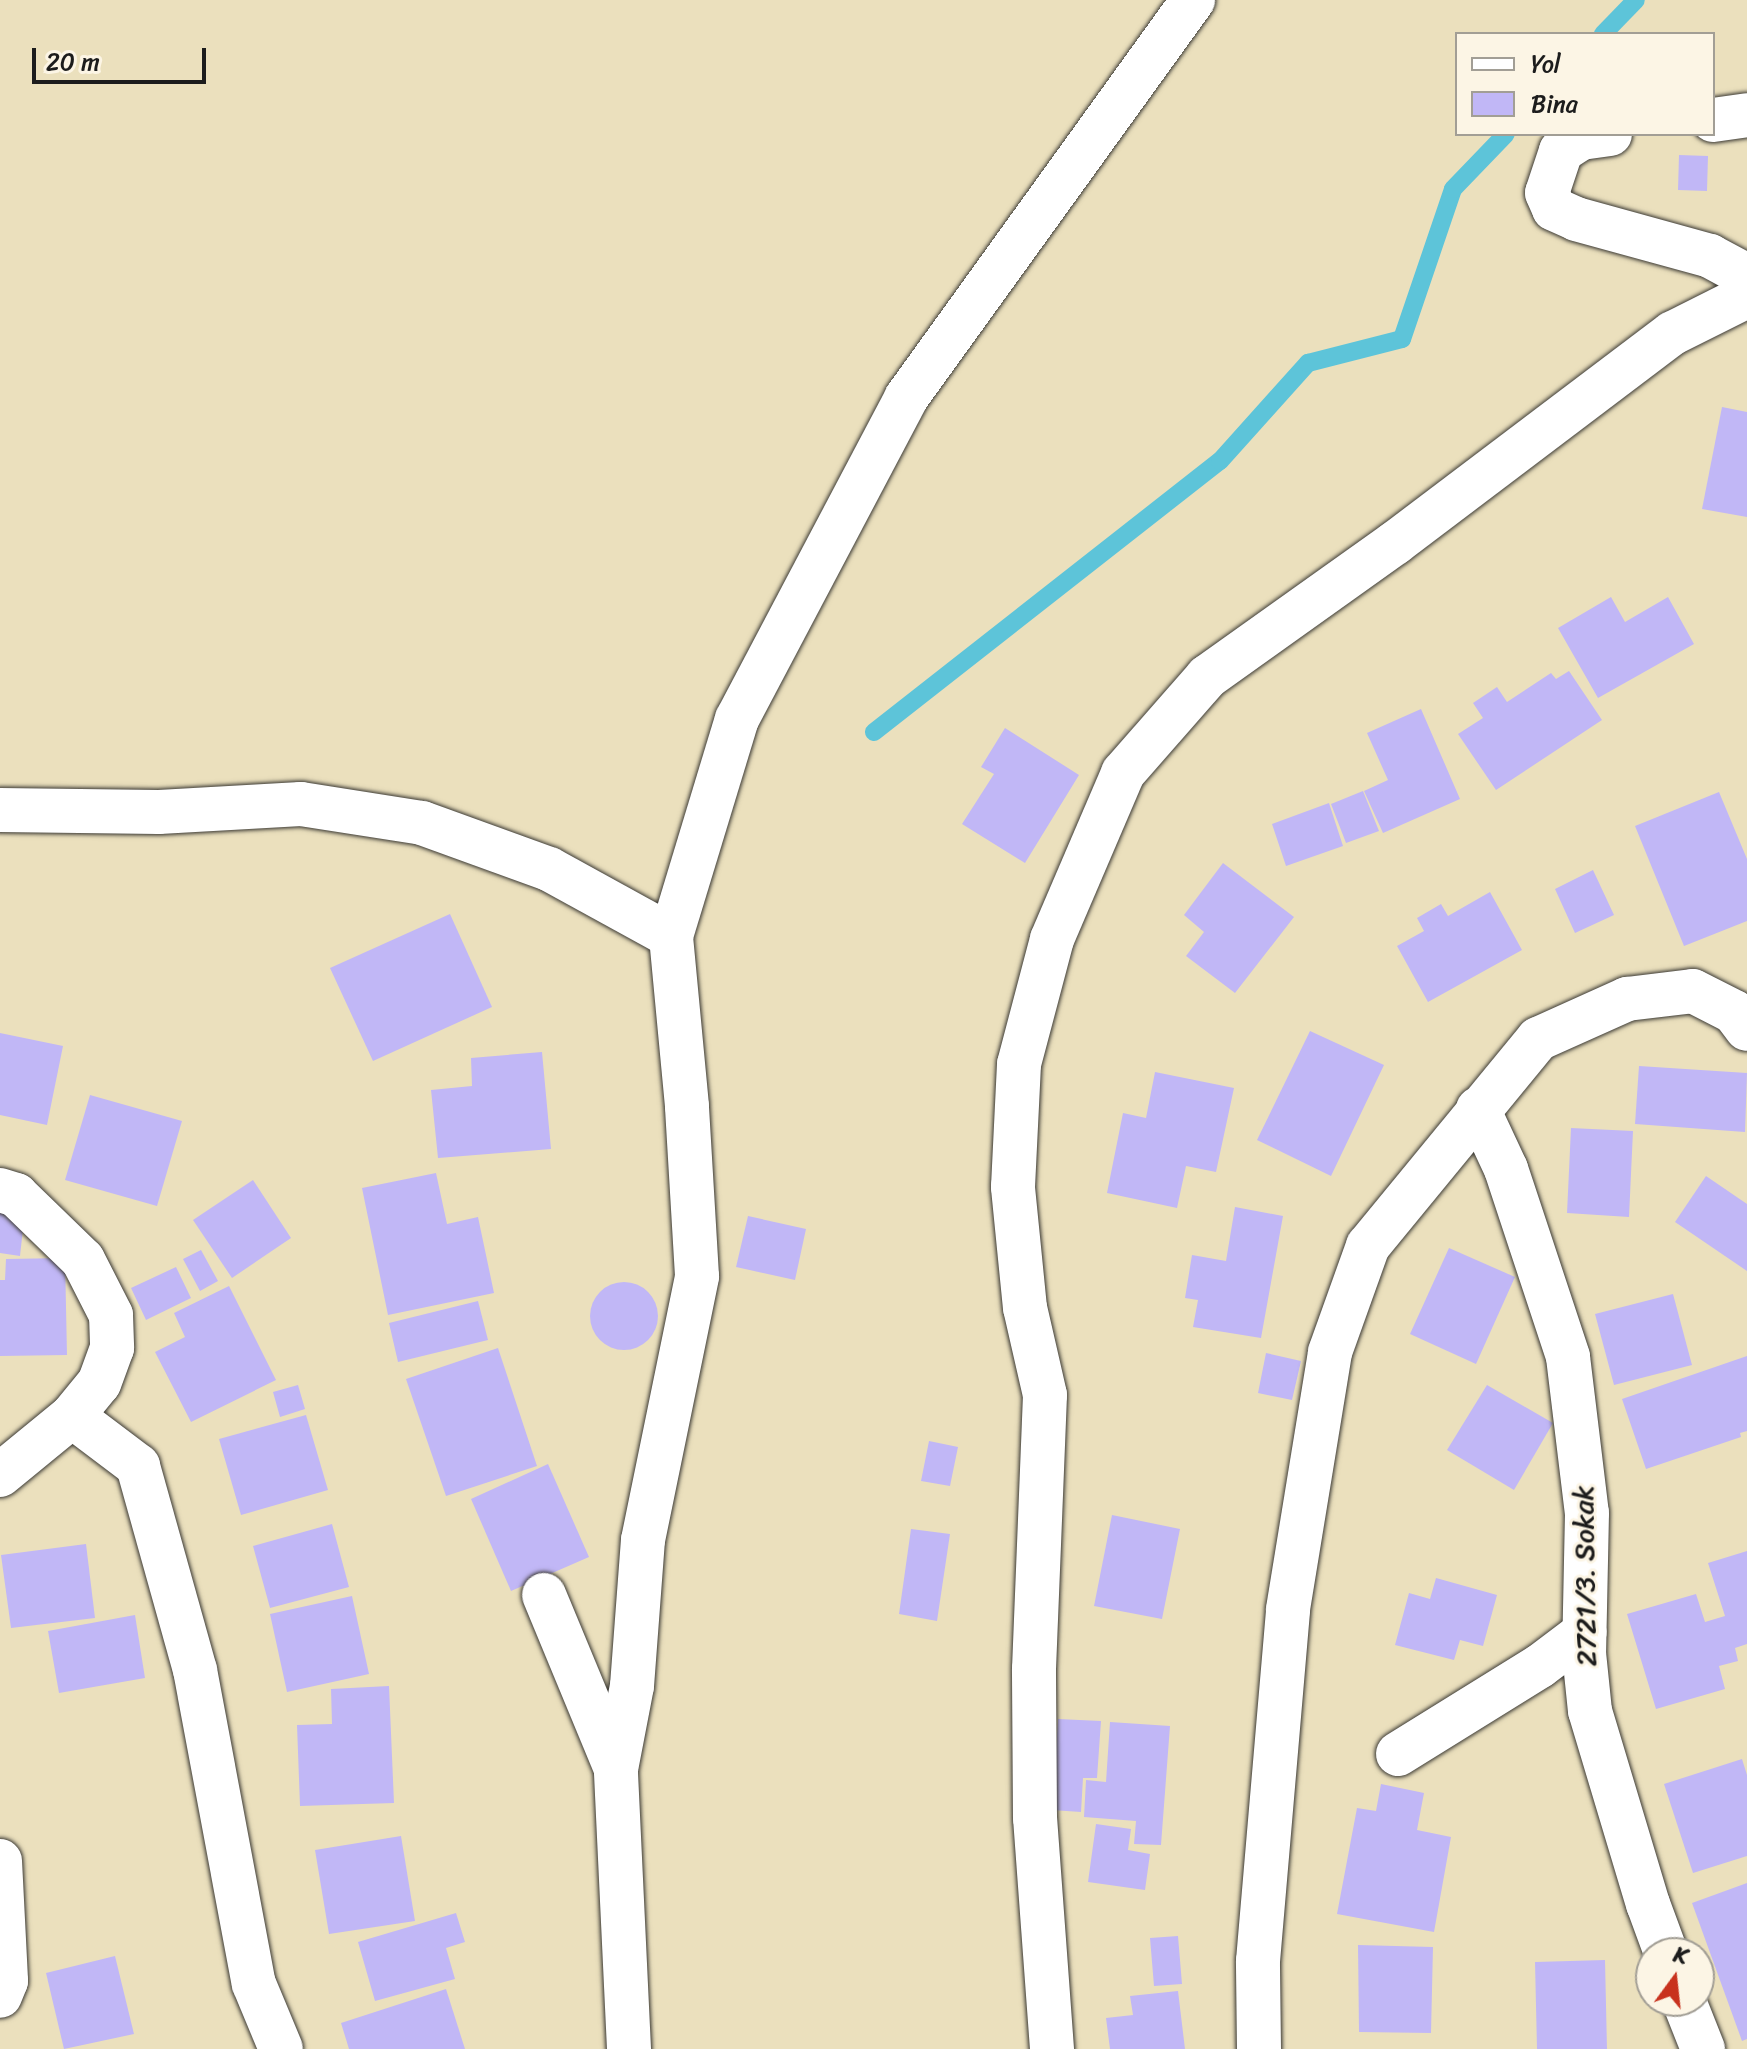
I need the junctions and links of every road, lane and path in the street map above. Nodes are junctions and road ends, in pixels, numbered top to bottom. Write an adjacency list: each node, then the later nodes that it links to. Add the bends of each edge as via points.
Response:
1 (1193, 0): 8 (street, via 906,398 737,719)
2 (1747, 115): 3 (street)
3 (1715, 120)
4 (1596, 136): 5 (street, via 1561,151 1547,193 1554,209 1710,256)
5 (1747, 276)
6 (1747, 296): 24 (street, via 1673,333 1207,677 1123,773 1052,939 1019,1064 1013,1187 1025,1308 1045,1395 1034,1669 1035,1818)
7 (0, 810): 8 (street, via 159,812 301,804 422,823 549,869)
8 (671, 936): 17 (street, via 697,1276 643,1540 632,1686)
9 (1747, 1029): 10 (street, via 1734,1012 1693,991 1627,999 1538,1039)
10 (1478, 1109): 15 (street, 2721/3. Sokak, via 1506,1169 1568,1357 1587,1513); 25 (street, via 1368,1246 1330,1352 1288,1609 1258,1961)
11 (0, 1190): 12 (street, via 16,1195 83,1260 111,1315 112,1348 99,1383)
12 (72, 1416): 13 (street); 22 (street, via 138,1466 195,1670 254,1984)
13 (0, 1475)
14 (544, 1595): 17 (street)
15 (1585, 1632): 16 (street); 19 (street, 2721/3. Sokak, via 1590,1711)
16 (1398, 1754)
17 (616, 1769): 23 (street)
18 (0, 1861): 20 (street, via 6,1981)
19 (1660, 1937)
20 (0, 1996)
21 (1690, 2017): 26 (street)
22 (281, 2049)
23 (629, 2049)
24 (1052, 2049)
25 (1259, 2049)
26 (1703, 2049)

